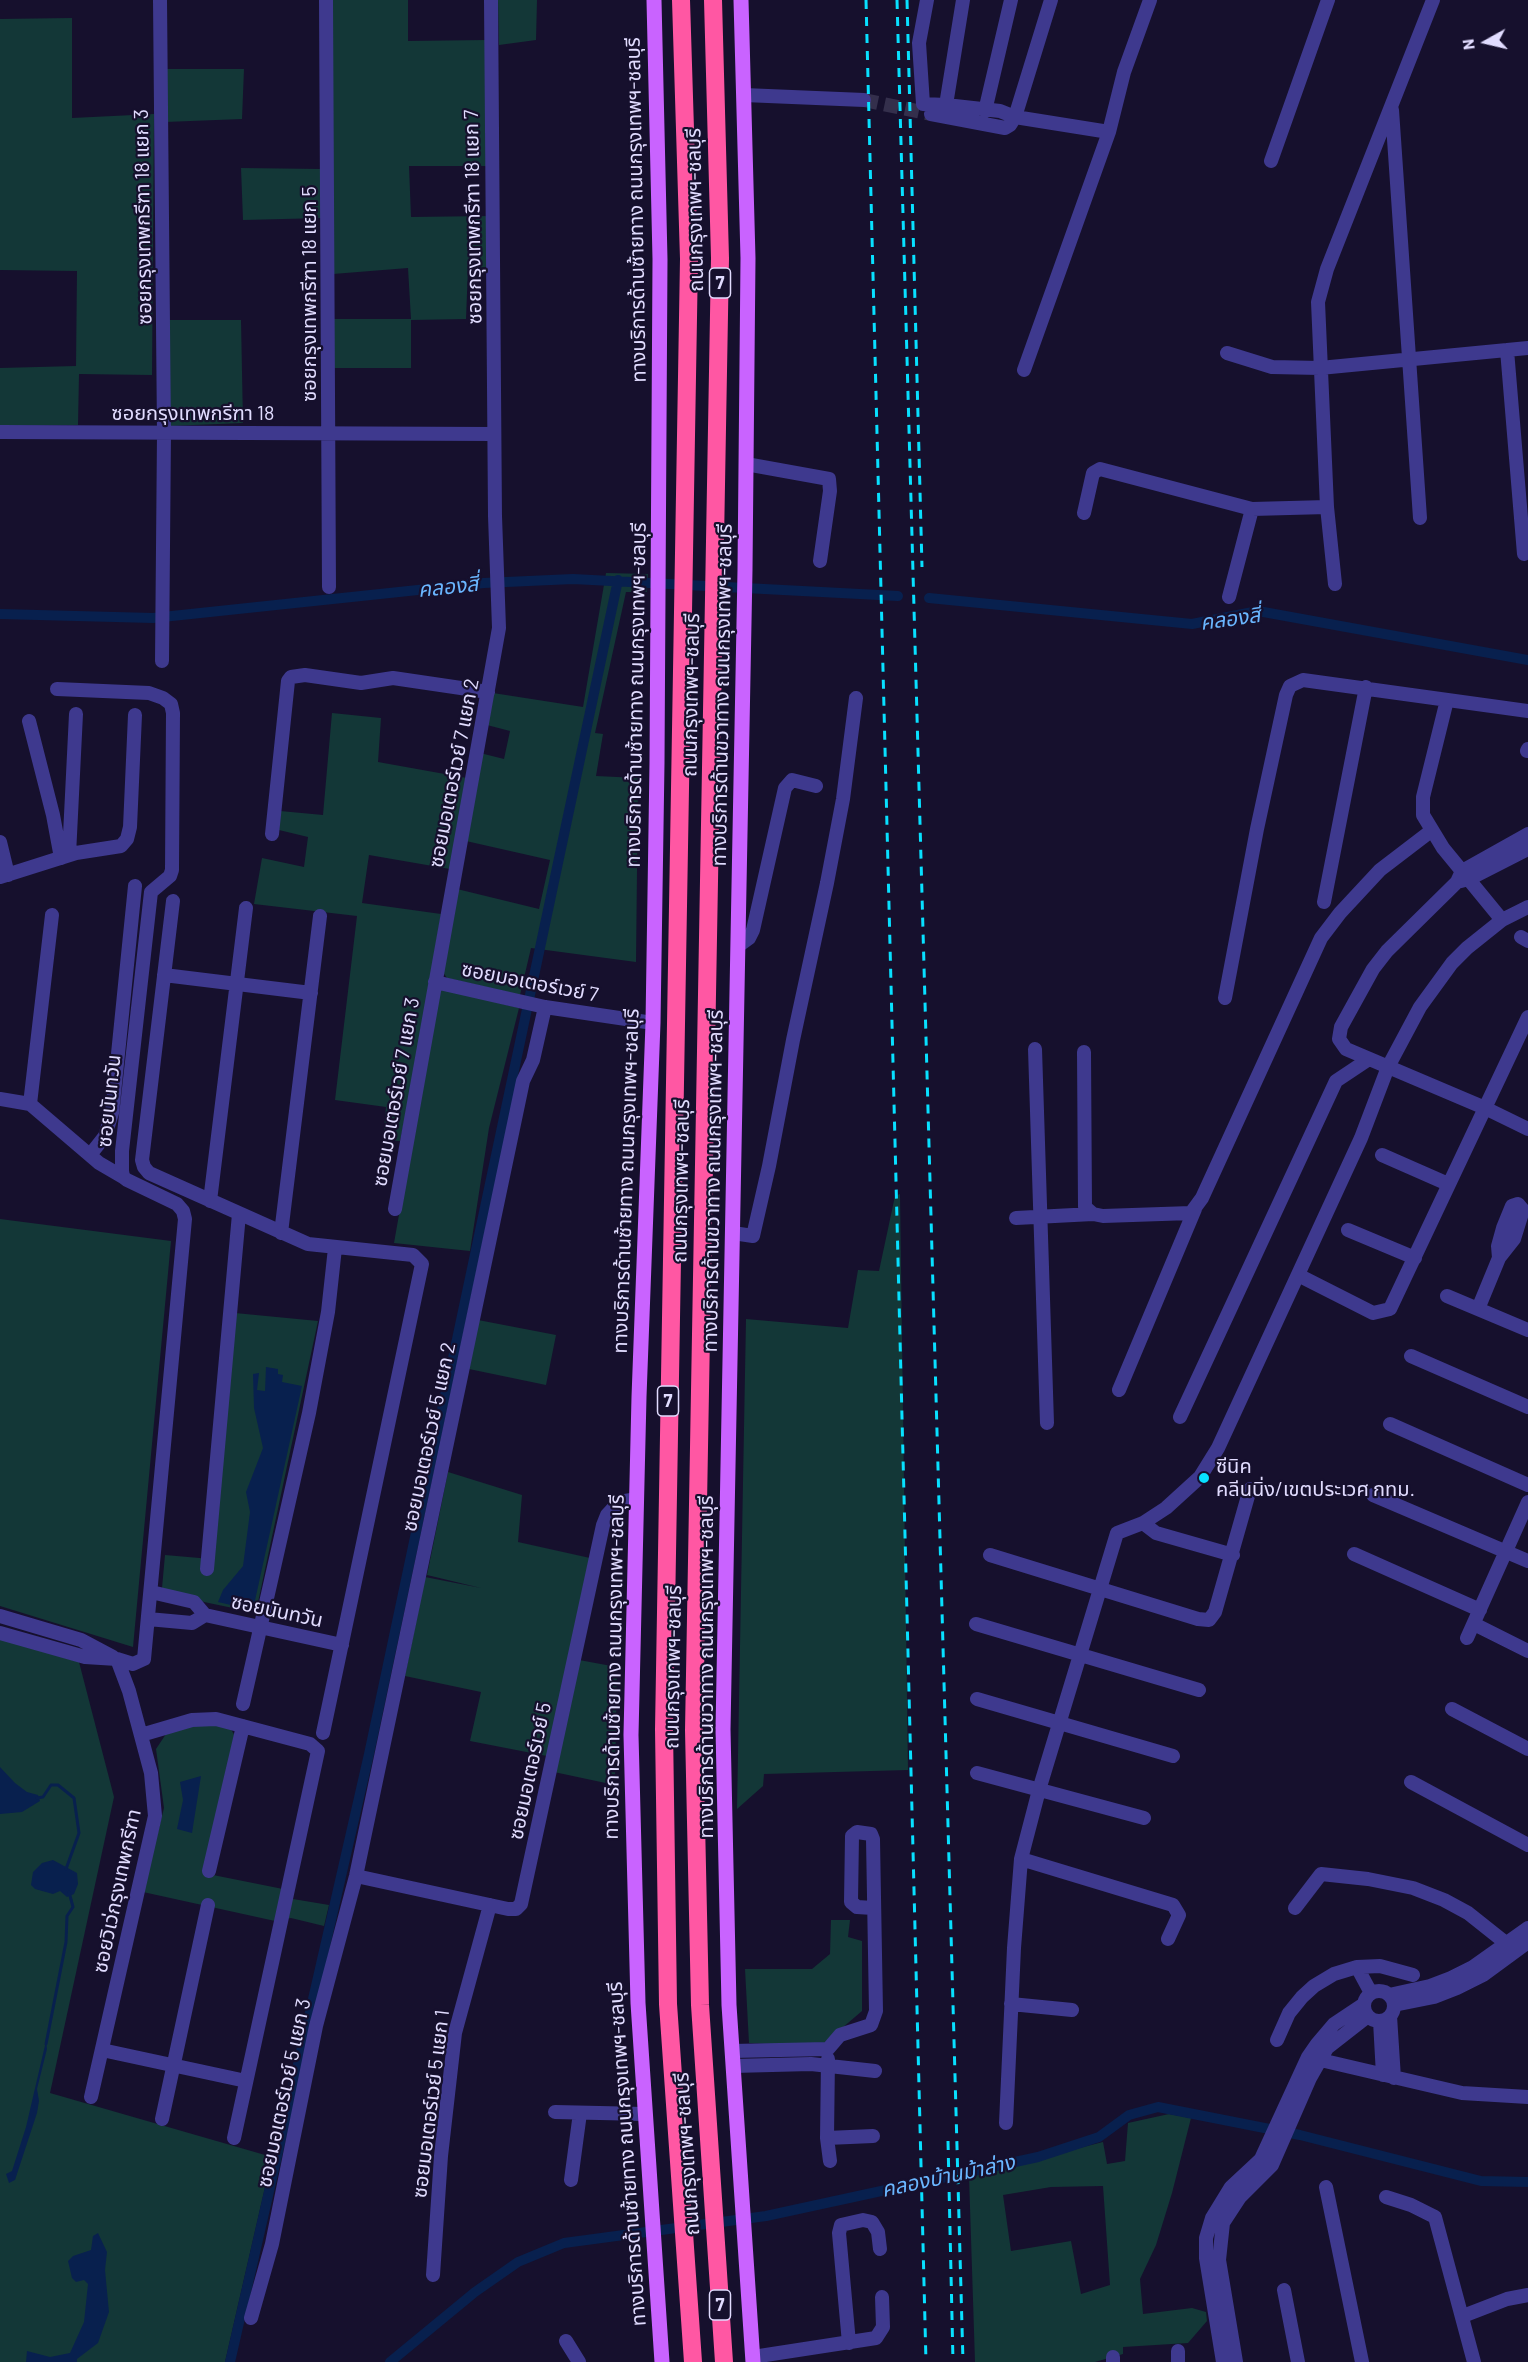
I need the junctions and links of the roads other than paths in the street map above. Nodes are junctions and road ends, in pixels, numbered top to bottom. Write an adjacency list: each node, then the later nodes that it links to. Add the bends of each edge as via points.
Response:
1 (160, 0): 31 (street, ซอยกรุงเทพกรีฑา 18 แยก 3)
2 (326, 0): 32 (street, ซอยกรุงเทพกรีฑา 18 แยก 5)
3 (491, 0): 33 (street, ซอยกรุงเทพกรีฑา 18 แยก 7)
4 (654, 0): 80 (main road, ทางบริการด้านซ้ายทาง ถนนกรุงเทพฯ-ชลบุรี, via 660,259)
5 (681, 0): 213 (highway, ถนนกรุงเทพฯ-ชลบุรี / 7, via 689,259 663,1729 668,2004)
6 (713, 0): 214 (highway, ถนนกรุงเทพฯ-ชลบุรี / 7, via 720,258 694,1730 699,2005)
7 (741, 0): 15 (main road, ทางบริการด้านขวาทาง ถนนกรุงเทพฯ-ชลบุรี)
8 (927, 0): 17 (street, via 919,43 923,104)
9 (963, 0): 17 (street)
10 (1011, 0): 19 (street)
11 (1051, 0): 21 (street)
12 (1150, 0): 22 (street, via 1124,72)
13 (1328, 0): 23 (street)
14 (1433, 0): 18 (street)
15 (744, 95): 16 (street); 34 (main road, ทางบริการด้านขวาทาง ถนนกรุงเทพฯ-ชลบุรี, via 748,258)
16 (864, 100)
17 (946, 105): 19 (street)
18 (1392, 107): 27 (street); 28 (street, via 1320,287)
19 (985, 111): 21 (street)
20 (931, 114): 21 (street, via 1005,128)
21 (1015, 117): 22 (street)
22 (1109, 132): 29 (street)
23 (1271, 161)
24 (1528, 348): 25 (street)
25 (1507, 350): 27 (street); 39 (street)
26 (1227, 353): 28 (street, via 1272,367)
27 (1408, 361): 28 (street); 38 (street)
28 (1320, 369): 35 (street)
29 (1024, 370)
30 (0, 432): 31 (street, ซอยกรุงเทพกรีฑา 18)
31 (164, 433): 32 (street, ซอยกรุงเทพกรีฑา 18); 45 (street, ซอยกรุงเทพกรีฑา 18 แยก 3)
32 (330, 434): 33 (street, ซอยกรุงเทพกรีฑา 18); 43 (street, ซอยกรุงเทพกรีฑา 18 แยก 5)
33 (494, 434): 41 (street, ซอยกรุงเทพกรีฑา 18 แยก 7)
34 (746, 464): 40 (street, via 829,479); 72 (main road, ทางบริการด้านขวาทาง ถนนกรุงเทพฯ-ชลบุรี)
35 (1327, 507): 36 (street); 42 (street)
36 (1252, 509): 37 (street, via 1100,469 1093,473); 44 (street)
37 (1084, 513)
38 (1420, 518)
39 (1524, 554)
40 (820, 561)
41 (497, 570): 48 (street, ซอยมอเตอร์เวย์ 7 แยก 2, via 499,628)
42 (1335, 584)
43 (329, 587)
44 (1228, 597)
45 (162, 662)
46 (1366, 687): 50 (street); 66 (street); 77 (street, via 1303,680 1290,686)
47 (57, 689): 91 (street, ซอยนันทวัน, via 149,693 171,704 173,713 172,870 151,892 122,1151)
48 (488, 692): 57 (street, via 393,678 361,683 305,675 291,677); 74 (street, ซอยมอเตอร์เวย์ 7 แยก 2)
49 (856, 698): 102 (street, via 843,799 770,1166 753,1236)
50 (1447, 700): 51 (street); 56 (street, via 1423,797 1423,815)
51 (1528, 711)
52 (76, 714): 61 (street)
53 (135, 716): 61 (street, via 127,839 111,850)
54 (29, 721): 61 (street)
55 (816, 786): 72 (street, via 792,780 785,788 753,930)
56 (1431, 831): 63 (street); 95 (street, via 1380,870 1321,938)
57 (272, 834)
58 (1528, 834): 63 (street)
59 (0, 842): 62 (street)
60 (1528, 849): 63 (street)
61 (65, 856): 62 (street)
62 (4, 876)
63 (1463, 877): 71 (street); 83 (street, via 1387,951 1360,990 1339,1033 1342,1045)
64 (135, 886): 89 (street, via 112,1113 105,1136)
65 (173, 901): 73 (street)
66 (1324, 902)
67 (1528, 907): 71 (street)
68 (246, 908): 75 (street)
69 (52, 915): 86 (street)
70 (320, 916): 76 (street)
71 (1502, 920): 84 (street, via 1452,963 1420,1007)
72 (738, 946): 102 (main road, ทางบริการด้านขวาทาง ถนนกรุงเทพฯ-ชลบุรี)
73 (164, 975): 75 (street); 93 (street, via 142,1160 149,1173)
74 (435, 982): 78 (street, ซอยมอเตอร์เวย์ 7); 94 (street, ซอยมอเตอร์เวย์ 7 แยก 3)
75 (237, 984): 76 (street); 93 (street)
76 (311, 993): 101 (street)
77 (1225, 998)
78 (542, 1007): 80 (street, ซอยมอเตอร์เวย์ 7); 162 (street, ซอยมอเตอร์เวย์ 5 แยก 2, via 533,1060 523,1081)
79 (1528, 1017): 87 (street)
80 (653, 1023): 119 (main road, ทางบริการด้านซ้ายทาง ถนนกรุงเทพฯ-ชลบุรี)
81 (1035, 1049): 98 (street)
82 (1084, 1052): 97 (street, via 1084,1202)
83 (1369, 1059): 84 (street); 113 (street, via 1336,1081)
84 (1388, 1067): 87 (street); 106 (street, via 1361,1138)
85 (0, 1099): 86 (street)
86 (30, 1104): 89 (street)
87 (1485, 1108): 88 (street); 92 (street)
88 (1528, 1129)
89 (90, 1155): 91 (street)
90 (1382, 1155): 92 (street)
91 (123, 1177): 129 (street, ซอยนันทวัน, via 177,1204 184,1219)
92 (1448, 1184): 104 (street)
93 (210, 1201): 96 (street)
94 (395, 1209)
95 (1196, 1209): 97 (street, via 1187,1214); 111 (street)
96 (239, 1214): 101 (street); 127 (street)
97 (1093, 1214): 98 (street)
98 (1039, 1217): 99 (street); 114 (street)
99 (1016, 1218)
100 (1348, 1230): 104 (street)
101 (281, 1233): 103 (street, via 308,1244)
102 (733, 1233): 179 (main road, ทางบริการด้านขวาทาง ถนนกรุงเทพฯ-ชลบุรี, via 723,1729)
103 (335, 1248): 137 (street, via 328,1312 309,1413); 141 (street, via 413,1255 422,1264)
104 (1415, 1258): 106 (street, via 1390,1309 1380,1314)
105 (1499, 1258): 108 (street)
106 (1299, 1275): 121 (street, via 1218,1448 1200,1477)
107 (1447, 1296): 108 (street)
108 (1478, 1309): 109 (street)
109 (1528, 1330)
110 (1411, 1356): 112 (street)
111 (1119, 1390)
112 (1528, 1407)
113 (1180, 1417)
114 (1047, 1423)
115 (1390, 1424): 116 (street)
116 (1528, 1485)
117 (1250, 1490): 124 (street)
118 (1373, 1495): 122 (street)
119 (637, 1499): 164 (street, ซอยมอเตอร์เวย์ 5, via 619,1502 603,1525 521,1904 513,1910); 190 (main road, ทางบริการด้านซ้ายทาง ถนนกรุงเทพฯ-ชลบุรี, via 631,1735)
120 (1528, 1502): 122 (street)
121 (1143, 1523): 124 (street, via 1156,1533); 128 (street, via 1116,1533)
122 (1506, 1552): 126 (street); 130 (street)
123 (1354, 1554): 130 (street)
124 (1233, 1555): 128 (street, via 1209,1620)
125 (990, 1556): 128 (street)
126 (1528, 1562)
127 (207, 1569)
128 (1100, 1588): 143 (street)
129 (151, 1592): 131 (street, ซอยนันทวัน, via 194,1602); 133 (street, ซอยนันทวัน)
130 (1480, 1610): 136 (street)
131 (205, 1615): 133 (street, ซอยนันทวัน, via 192,1623); 137 (street, ซอยนันทวัน)
132 (0, 1616): 134 (street)
133 (148, 1619): 144 (street, ซอยนันทวัน, via 144,1659 134,1664)
134 (26, 1623): 140 (street); 144 (street, via 81,1640)
135 (976, 1624): 143 (street)
136 (1474, 1624): 139 (street); 142 (street)
137 (260, 1627): 141 (street, ซอยนันทวัน); 147 (street)
138 (0, 1633): 140 (street, ซอยนันทวัน)
139 (1467, 1638)
140 (21, 1639): 144 (street, ซอยนันทวัน, via 85,1658)
141 (342, 1645): 151 (street)
142 (1528, 1652)
143 (1079, 1654): 145 (street); 149 (street)
144 (117, 1659): 152 (street, ซอยวิเว่กรุงเทพกรีฑา)
145 (1199, 1690)
146 (977, 1699): 149 (street)
147 (243, 1704)
148 (1452, 1709): 153 (street)
149 (1059, 1722): 154 (street); 157 (street)
150 (243, 1726): 152 (street, via 203,1718); 161 (street); 185 (street, via 310,1744 318,1751)
151 (323, 1733)
152 (141, 1735): 178 (street, ซอยวิเว่กรุงเทพกรีฑา, via 151,1773 154,1816)
153 (1528, 1749)
154 (1173, 1756)
155 (977, 1773): 157 (street)
156 (1411, 1782): 159 (street)
157 (1039, 1790): 158 (street); 160 (street)
158 (1144, 1818)
159 (1528, 1845)
160 (1021, 1859): 168 (street, via 1173,1905 1179,1915); 173 (street)
161 (209, 1871)
162 (356, 1876): 164 (street, ซอยมอเตอร์เวย์ 5); 207 (street, ซอยมอเตอร์เวย์ 5 แยก 3, via 316,2026 272,2244)
163 (208, 1905): 181 (street)
164 (490, 1905): 202 (street, ซอยมอเตอร์เวย์ 5 แยก 1, via 455,2033 441,2156)
165 (873, 1908): 165 (street, via 873,1839 870,1834 857,1832 852,1836 851,1902 857,1907); 177 (street, via 874,2019 864,2028 840,2035)
166 (1295, 1908): 170 (street, via 1321,1874 1368,1879 1413,1888 1444,1900 1468,1913)
167 (1528, 1928): 170 (street)
168 (1168, 1939)
169 (1528, 1942): 174 (street, via 1483,1975 1457,1988 1434,1997)
170 (1507, 1944): 174 (street, via 1451,1978)
171 (1363, 1967): 172 (street, via 1390,1968); 174 (street); 176 (street, via 1334,1974 1314,1986 1289,2013)
172 (1413, 1975)
173 (1011, 2004): 175 (street); 192 (street)
174 (1380, 2005): 180 (street); 184 (street)
175 (1072, 2010)
176 (1277, 2040)
177 (828, 2049): 179 (street); 182 (street)
178 (102, 2050): 181 (street); 186 (street, ซอยวิเว่กรุงเทพกรีฑา)
179 (733, 2059): 182 (street); 210 (main road, ทางบริการด้านขวาทาง ถนนกรุงเทพฯ-ชลบุรี)
180 (1314, 2059): 184 (street); 197 (street)
181 (173, 2065): 185 (street); 191 (street)
182 (827, 2066): 183 (street); 195 (street)
183 (875, 2071)
184 (1388, 2077): 187 (street, via 1462,2093)
185 (246, 2082): 194 (street)
186 (92, 2097)
187 (1528, 2097)
188 (555, 2112): 189 (street)
189 (580, 2113): 190 (street); 198 (street)
190 (644, 2114): 212 (main road, ทางบริการด้านซ้ายทาง ถนนกรุงเทพฯ-ชลบุรี)
191 (162, 2119)
192 (1006, 2123)
193 (873, 2136): 195 (street)
194 (234, 2139)
195 (827, 2139): 196 (street)
196 (830, 2161)
197 (1267, 2162): 215 (street, via 1221,2201 1206,2238); 216 (street, via 1232,2208 1219,2240)
198 (571, 2180)
199 (1326, 2187): 218 (street)
200 (1386, 2197): 206 (street, via 1435,2217)
201 (880, 2249): 209 (street, via 872,2222 842,2225 839,2233)
202 (434, 2276)
203 (1284, 2290): 217 (street)
204 (1528, 2295): 206 (street)
205 (882, 2297): 209 (street, via 880,2335)
206 (1463, 2316): 219 (street)
207 (251, 2318)
208 (566, 2341): 211 (street)
209 (849, 2343): 210 (street)
210 (753, 2360)
211 (579, 2362)
212 (662, 2362)
213 (693, 2362)
214 (724, 2362)
215 (1223, 2362)
216 (1236, 2362)
217 (1298, 2362)
218 (1362, 2362)
219 (1474, 2362)

